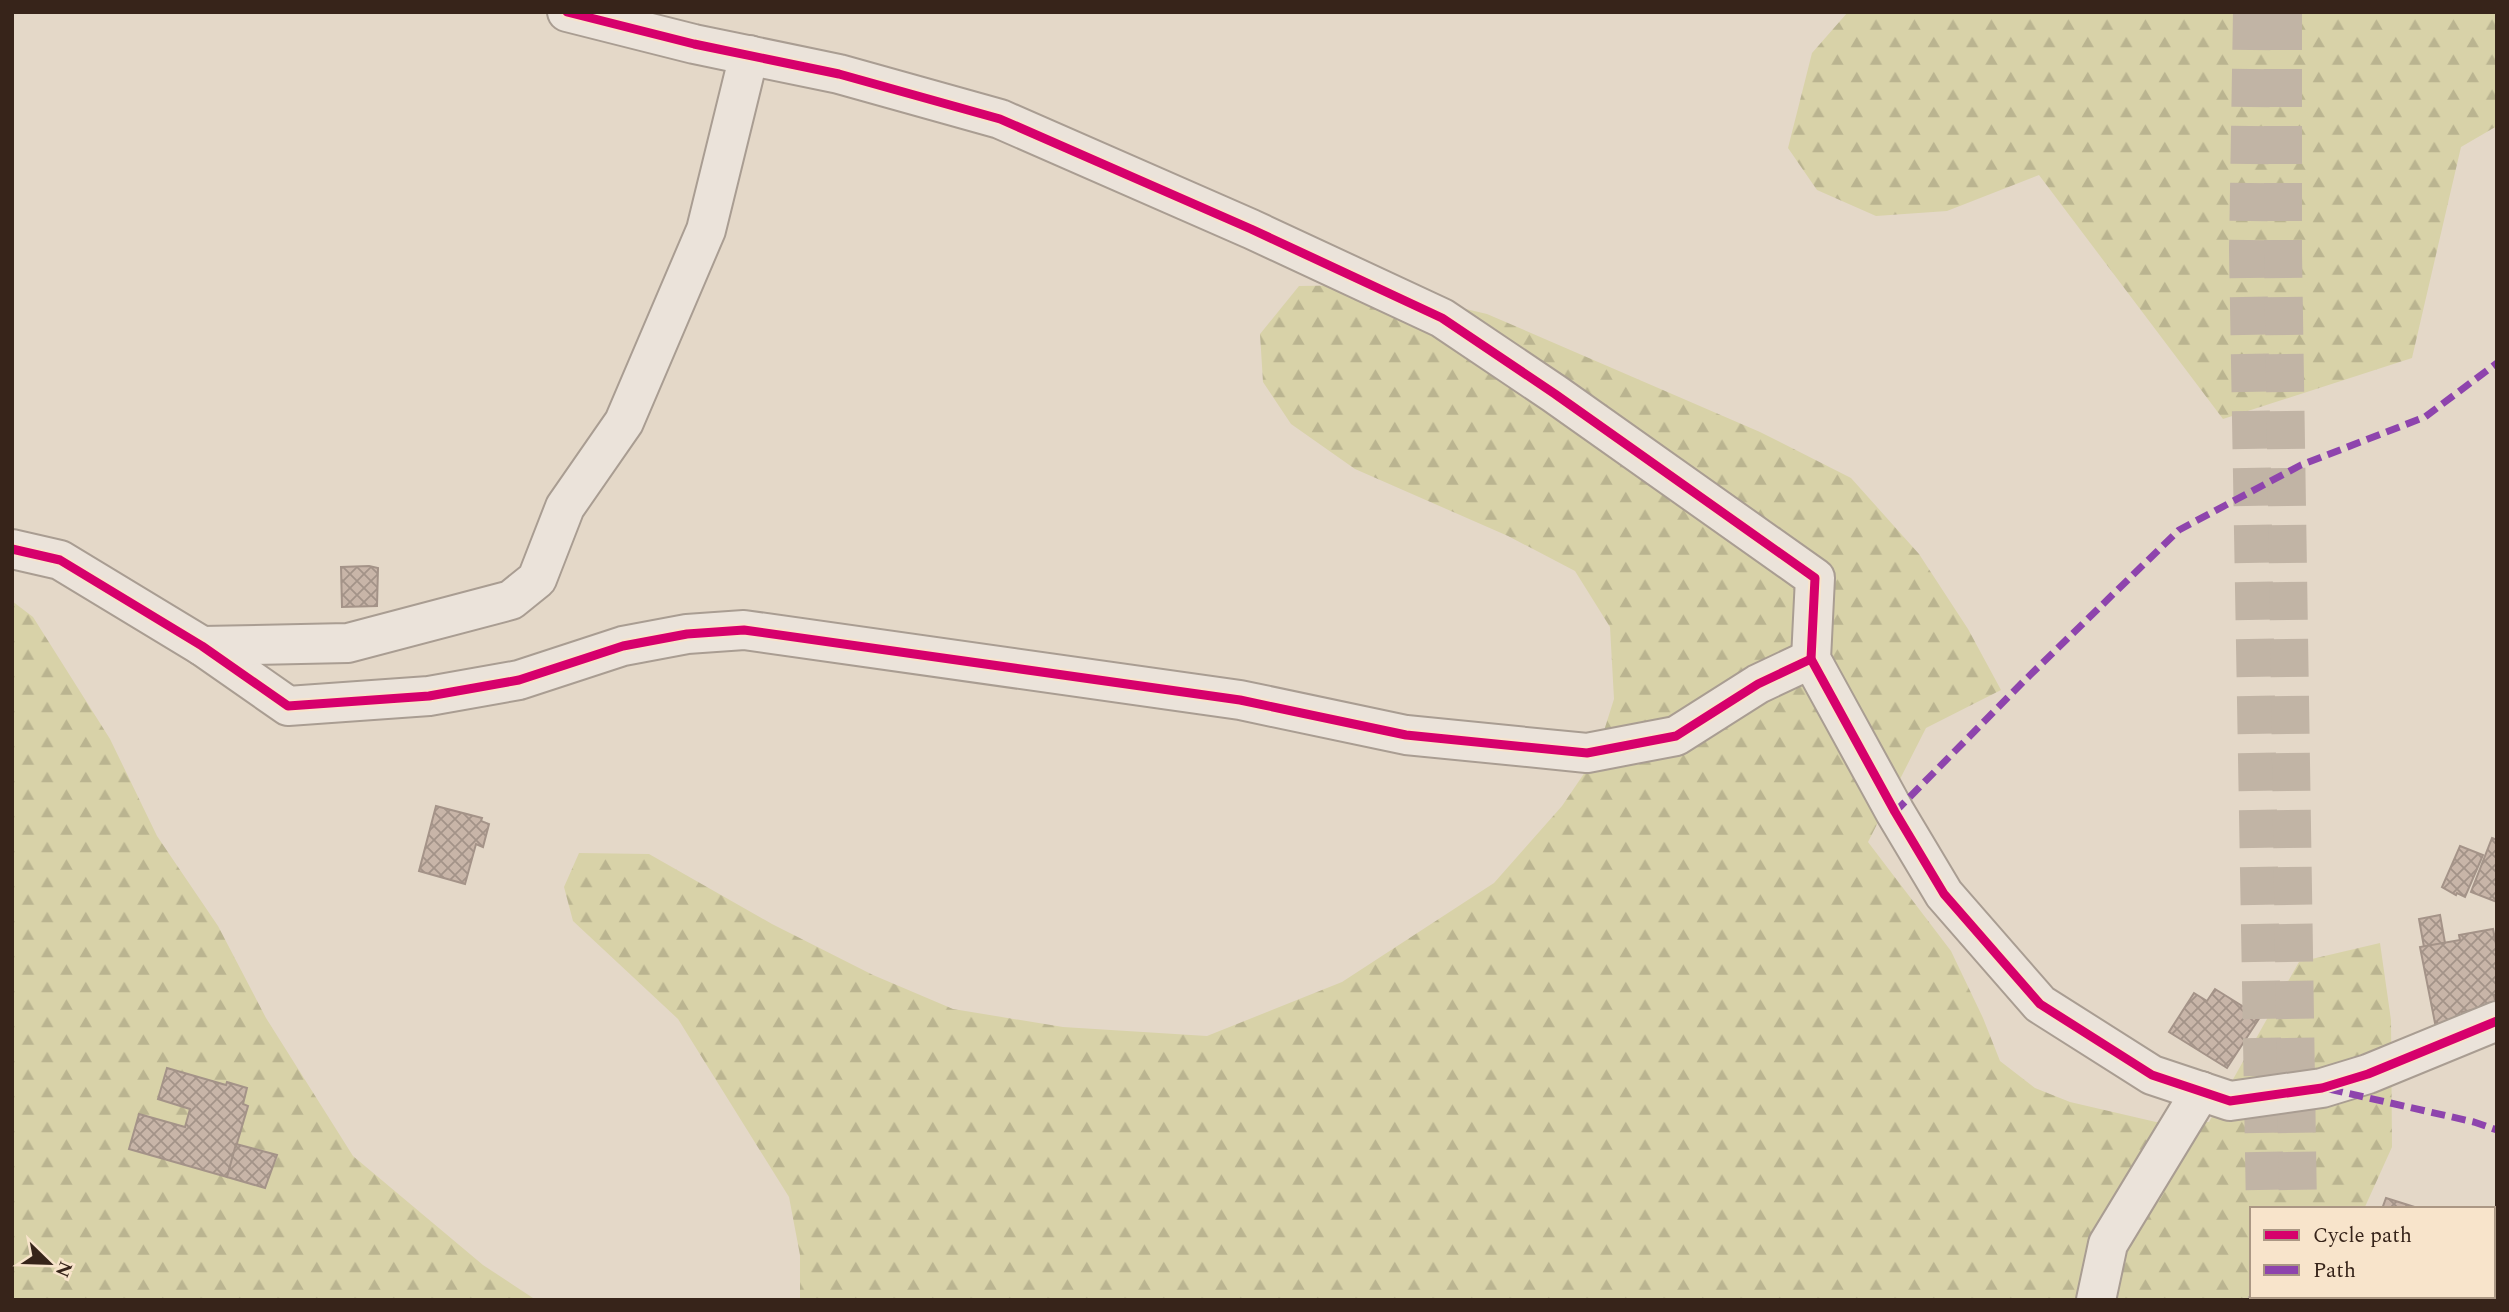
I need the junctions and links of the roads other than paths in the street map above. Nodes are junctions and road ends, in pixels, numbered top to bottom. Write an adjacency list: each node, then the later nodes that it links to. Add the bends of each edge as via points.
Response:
1 (567, 12): 2 (street)
2 (749, 55): 4 (street, via 706,230 624,422 565,507 537,579 511,600 348,643); 5 (street, via 839,74 1000,119 1442,318 1815,578)
3 (12, 550): 4 (street, via 60,560)
4 (202, 646): 5 (street, via 288,706 429,696 519,680 623,646 687,634 744,630 1240,699 1406,735 1587,753 1676,736 1758,684)
5 (1811, 659): 7 (street, via 1944,894 2040,1004 2152,1075)
6 (2497, 1021): 7 (street, via 2322,1088 2230,1101)
7 (2201, 1091): 8 (street, via 2108,1244)
8 (2096, 1300)

